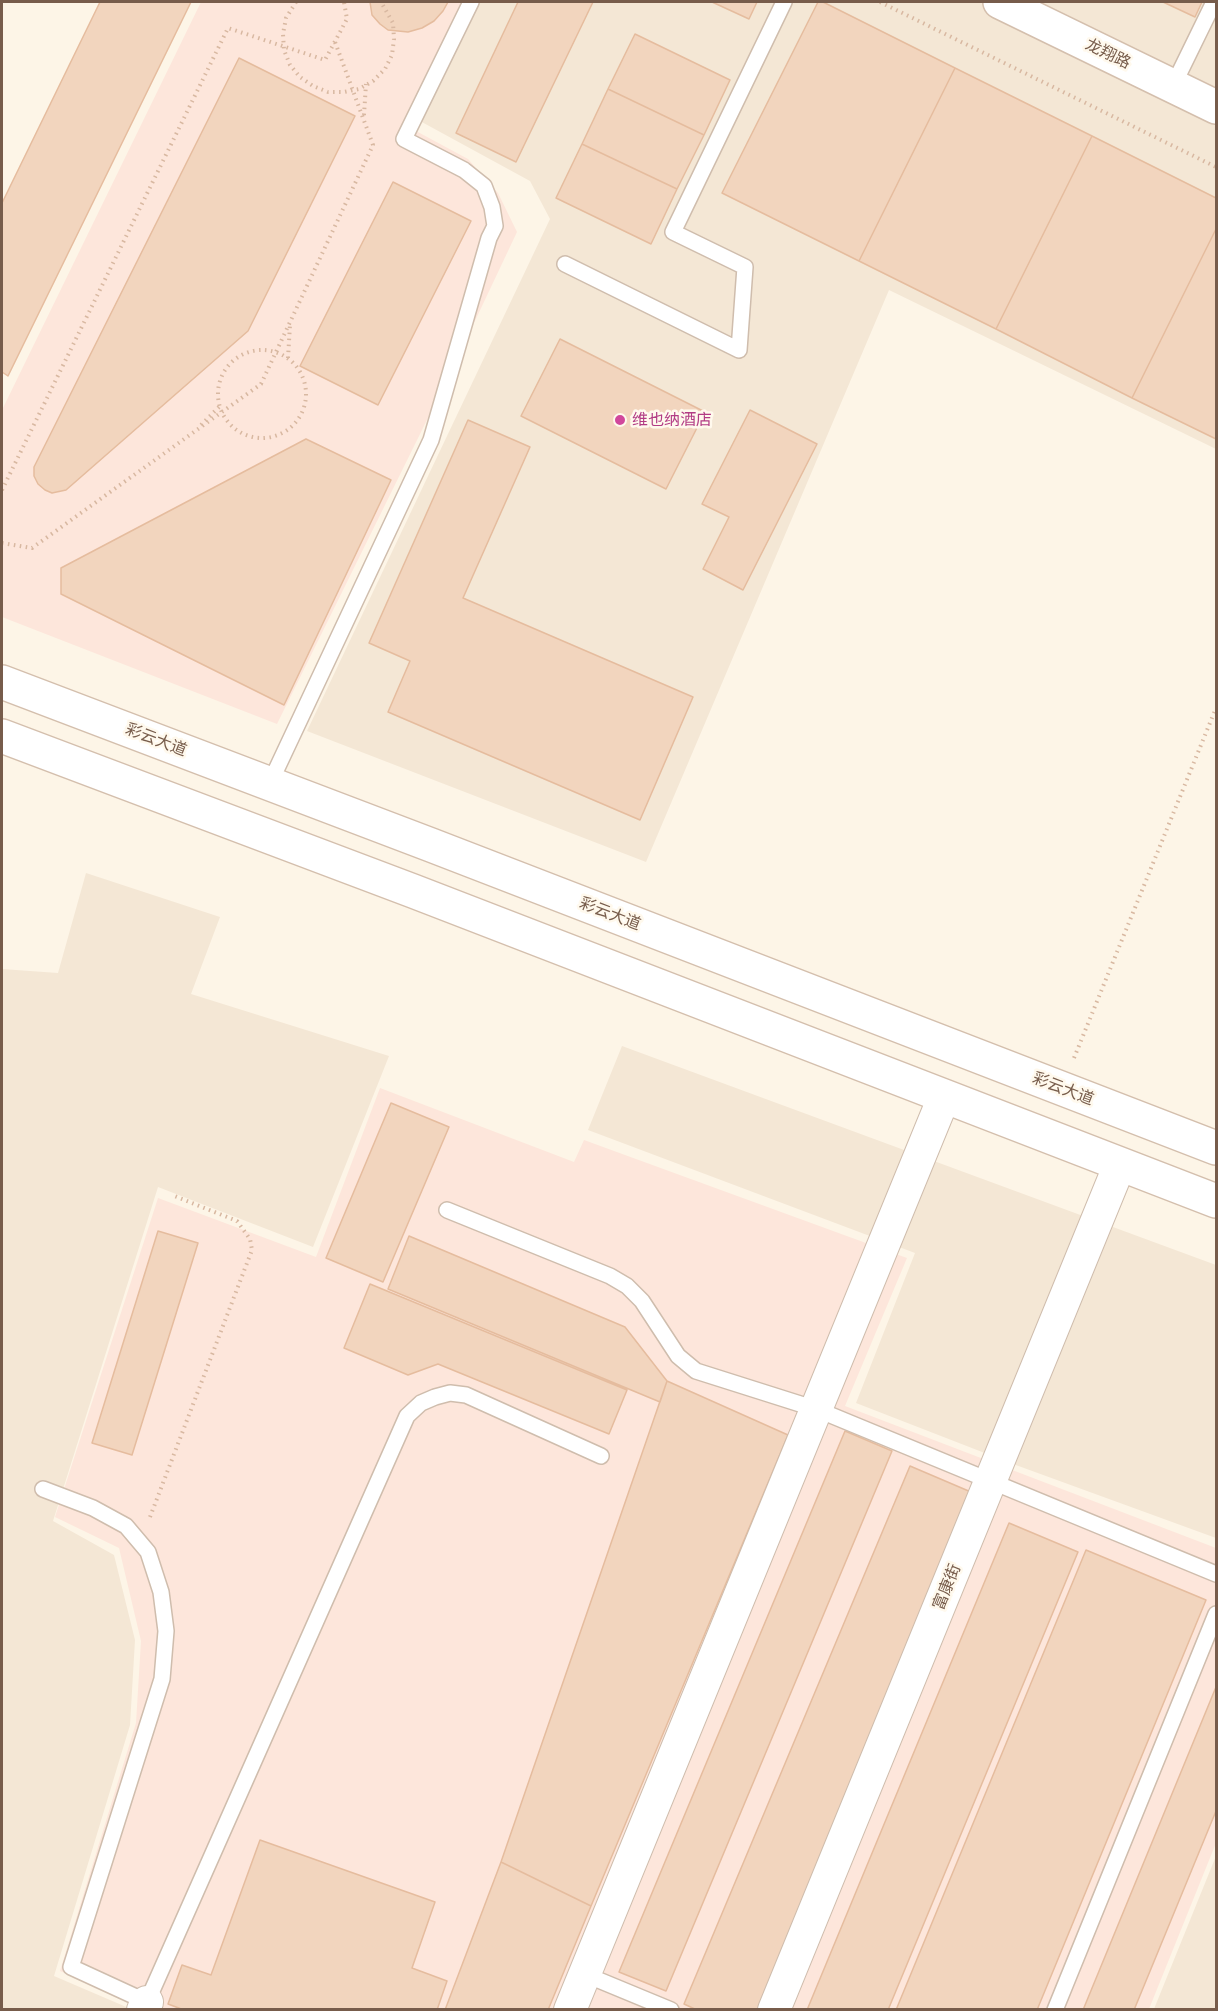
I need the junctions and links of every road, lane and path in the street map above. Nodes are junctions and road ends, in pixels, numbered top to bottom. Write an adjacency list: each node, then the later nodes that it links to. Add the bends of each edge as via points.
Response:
1 (296, 2): 10 (path, bridge, via 286,18 283,34 284,50 300,77 328,92 359,89)
2 (344, 2): 9 (path, via 346,19)
3 (381, 2): 10 (path, bridge, via 393,23 392,55 384,69)
4 (471, 2): 25 (lane, via 404,139 464,170 484,186 495,226 431,440)
5 (784, 2): 15 (lane, via 673,231 745,267 739,350)
6 (880, 2): 14 (path)
7 (1000, 2): 11 (main road, 龙翔路)
8 (1214, 2): 11 (lane)
9 (334, 42): 13 (path); 20 (path, via 325,60 228,28)
10 (366, 84): 13 (path)
11 (1173, 86): 12 (main road, 龙翔路)
12 (1216, 107)
13 (363, 119): 16 (path, via 373,146)
14 (1216, 166)
15 (565, 264)
16 (290, 322): 17 (path); 19 (path, via 261,384)
17 (288, 358): 18 (path, bridge, via 269,350 241,354 222,374 218,387); 18 (path, bridge, via 302,373 307,400 294,425 283,433 270,438 242,434 231,426)
18 (220, 406): 19 (path)
19 (194, 432): 21 (path, via 32,548)
20 (2, 490)
21 (2, 543)
22 (2, 682): 25 (main road, 彩云大道)
23 (1216, 708): 26 (path)
24 (2, 736): 27 (main road)
25 (270, 783): 26 (main road, 彩云大道)
26 (1062, 1088): 28 (main road, 彩云大道)
27 (944, 1097): 29 (main road); 33 (street)
28 (1216, 1148)
29 (1120, 1164): 31 (main road); 35 (street, 富康街)
30 (172, 1195): 37 (path, via 237,1221 250,1239 252,1250)
31 (1216, 1202)
32 (447, 1210): 33 (lane, via 627,1286 642,1301 678,1356 696,1371)
33 (816, 1409): 35 (lane); 40 (street)
34 (601, 1456): 41 (lane, via 466,1395 435,1396 421,1402 407,1416)
35 (990, 1481): 38 (lane); 44 (street, 富康街)
36 (43, 1489): 37 (lane, via 93,1508 126,1526)
37 (140, 1543): 41 (lane, via 148,1552 161,1592 166,1631 162,1679 71,1967)
38 (1216, 1574)
39 (1216, 1614): 45 (lane)
40 (584, 1974): 42 (street); 43 (lane)
41 (145, 2006)
42 (570, 2010)
43 (671, 2010)
44 (774, 2010)
45 (1055, 2010)

